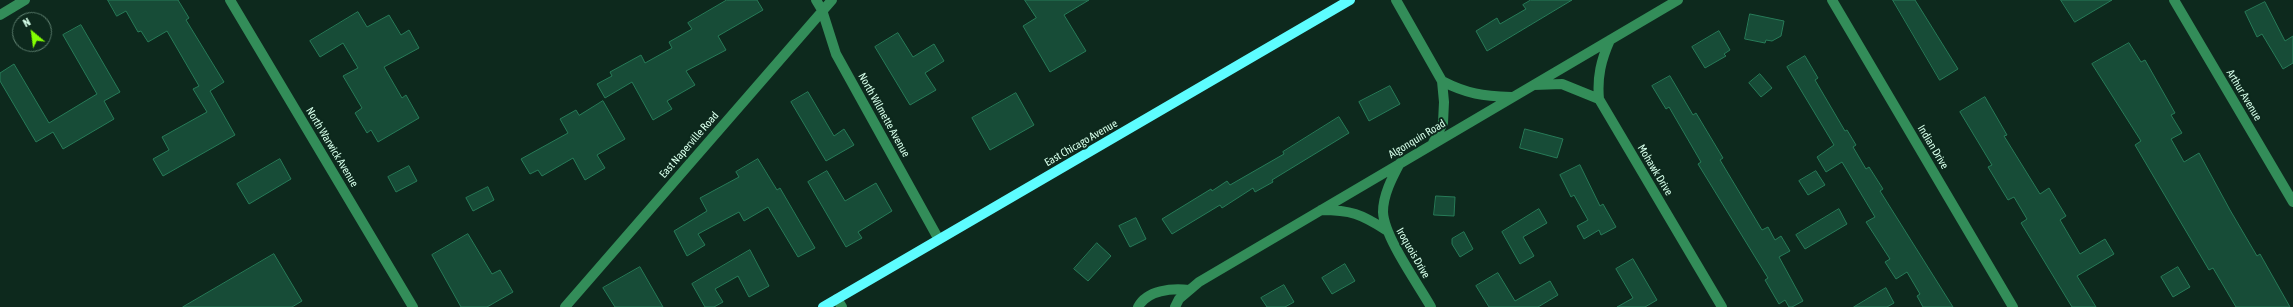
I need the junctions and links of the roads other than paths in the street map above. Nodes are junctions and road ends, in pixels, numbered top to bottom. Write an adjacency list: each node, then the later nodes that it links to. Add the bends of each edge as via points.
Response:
1 (25, 0): 11 (street)
2 (230, 0): 25 (street, North Warwick Avenue)
3 (816, 0): 10 (street, North Wilmette Avenue)
4 (832, 0): 10 (street, East Naperville Road)
5 (1350, 0): 22 (main road, East Chicago Avenue)
6 (1396, 0): 13 (street)
7 (1678, 0): 12 (street, Algonquin Road)
8 (1832, 0): 32 (street, Indian Drive)
9 (2174, 0): 19 (street, Arthur Avenue)
10 (822, 10): 22 (street, North Wilmette Avenue, via 836,54); 26 (street, East Naperville Road)
11 (0, 15)
12 (1610, 40): 14 (street, Algonquin Road); 16 (street, Mohawk Drive, via 1601,61)
13 (1442, 81): 15 (street, via 1480,96); 17 (street, via 1443,124)
14 (1532, 85): 15 (street, Algonquin Road); 16 (street, via 1562,84)
15 (1510, 97): 17 (street, Algonquin Road)
16 (1599, 99): 31 (street, Mohawk Drive)
17 (1433, 143): 18 (street, Algonquin Road)
18 (1400, 163): 20 (street, Algonquin Road); 21 (street, Iroquois Drive, via 1386,196 1383,211)
19 (2293, 202)
20 (1321, 210): 21 (street, via 1346,210 1367,218); 23 (street, Algonquin Road)
21 (1386, 230): 30 (street, Iroquois Drive)
22 (938, 238): 24 (main road, East Chicago Avenue)
23 (1189, 290): 28 (street, via 1173,288 1154,294 1141,301); 29 (street, Algonquin Road, via 1178,299)
24 (839, 303): 27 (main road, East Chicago Avenue)
25 (413, 307)
26 (565, 307)
27 (823, 307)
28 (1138, 307)
29 (1175, 307)
30 (1431, 307)
31 (1722, 307)
32 (2014, 307)

